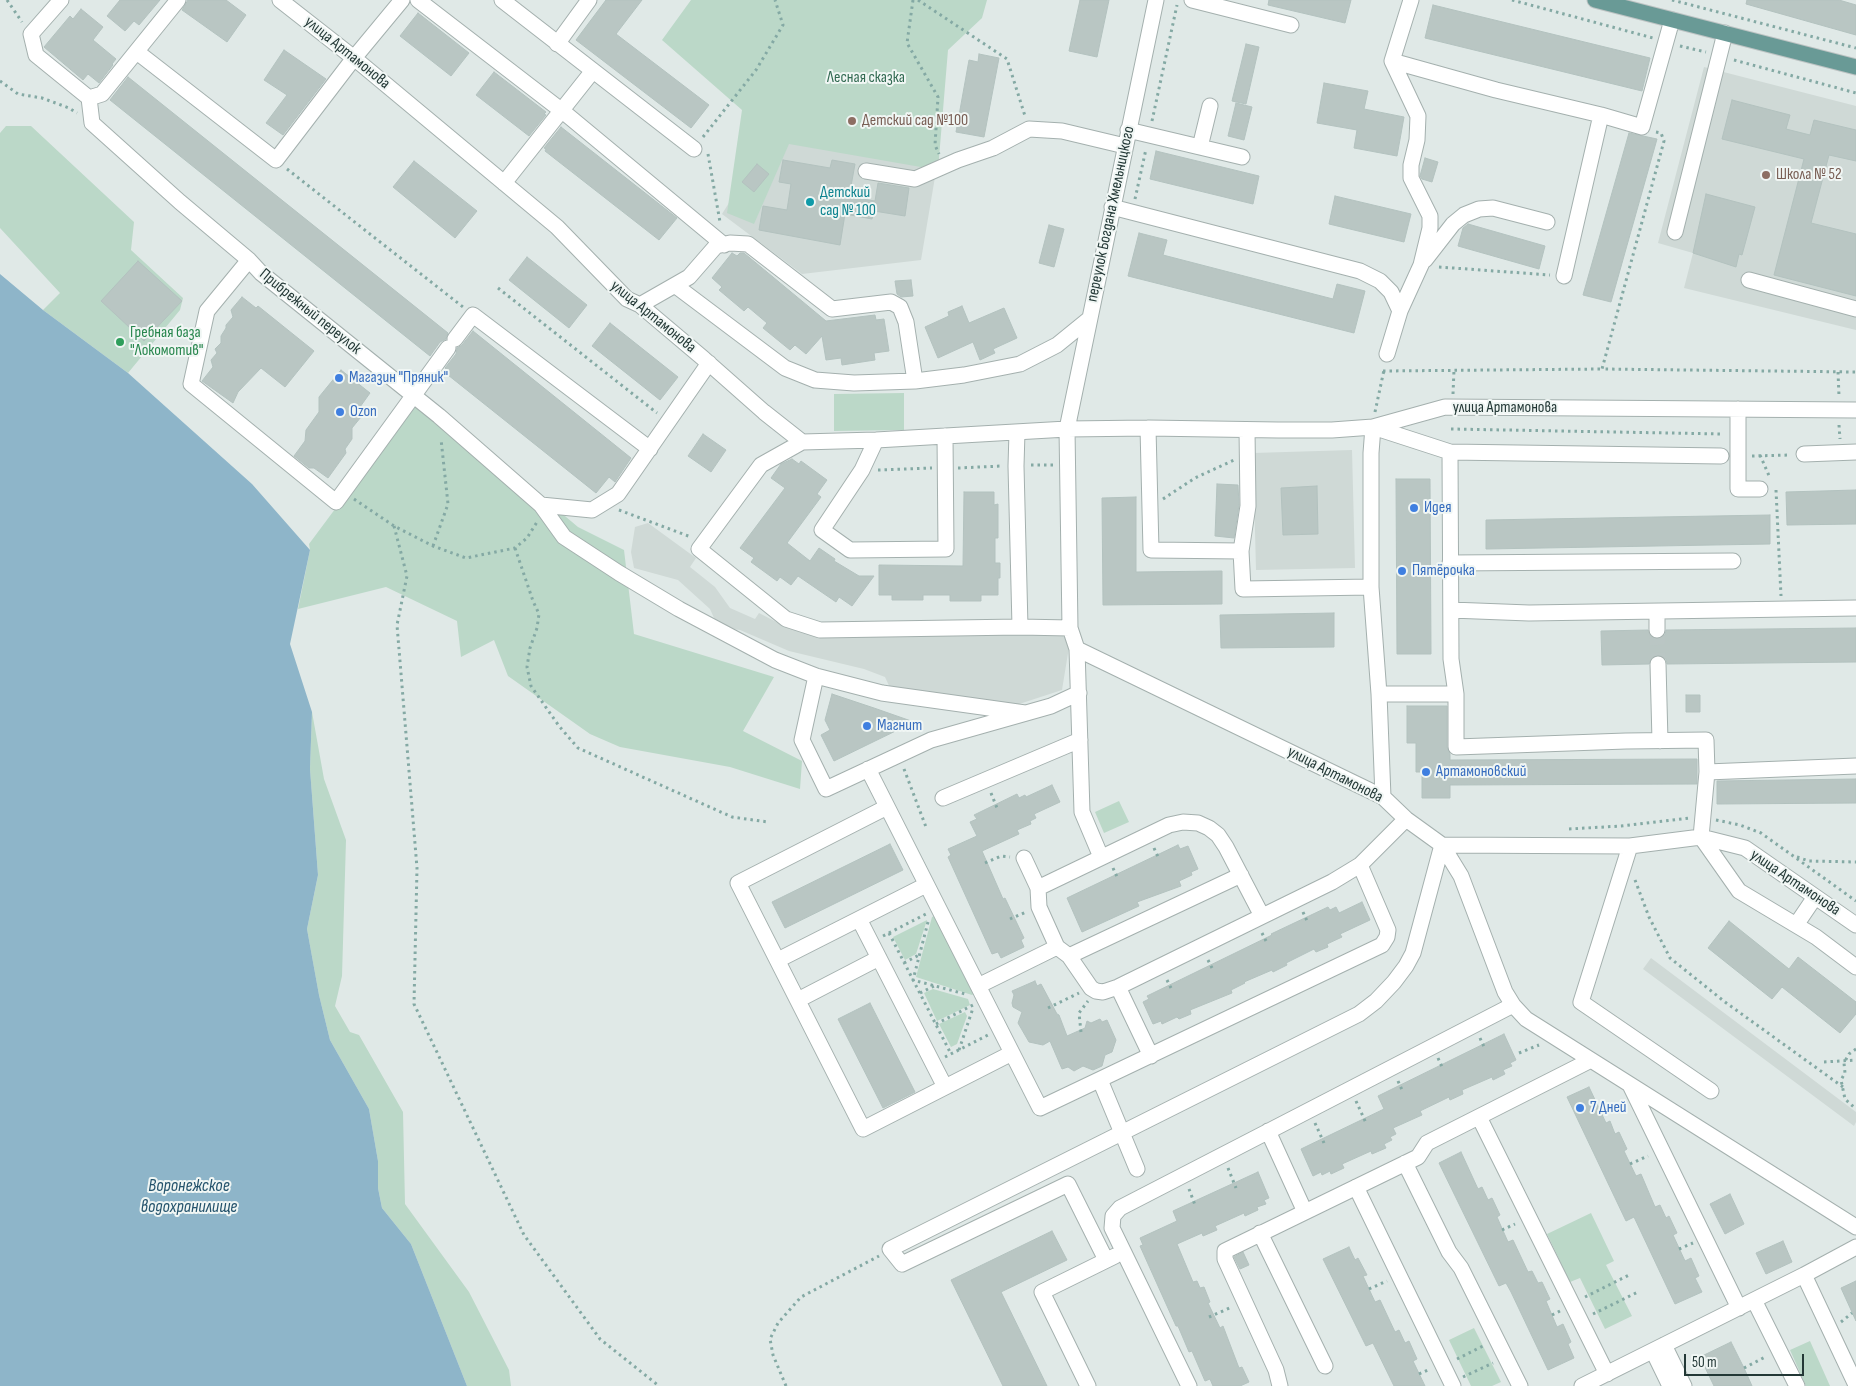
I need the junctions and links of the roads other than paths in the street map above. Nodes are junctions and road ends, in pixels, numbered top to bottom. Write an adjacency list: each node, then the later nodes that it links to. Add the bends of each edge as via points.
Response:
1 (61, 0): 21 (street, via 31,34 36,56)
2 (178, 0): 16 (street)
3 (280, 0): 17 (street, улица Артамонова)
4 (402, 0): 17 (street)
5 (418, 0): 23 (street)
6 (502, 0): 15 (street)
7 (589, 0): 15 (street)
8 (1156, 0): 25 (street, переулок Богдана Хмельницкого)
9 (1192, 0): 13 (street)
10 (1412, 0): 18 (street)
11 (1595, 0): 12 (main road)
12 (1672, 20): 14 (main road); 24 (street, via 1642,127)
13 (1291, 25)
14 (1725, 33): 19 (main road); 34 (street)
15 (557, 44): 20 (street)
16 (137, 52): 17 (street, via 276,160); 21 (street, via 102,94)
17 (354, 58): 31 (street, улица Артамонова)
18 (1392, 61): 24 (street); 37 (street, via 1418,116 1411,178 1430,216)
19 (1856, 67)
20 (592, 72): 23 (street); 26 (street)
21 (89, 98): 36 (street, Прибрежный переулок, via 92,123)
22 (1210, 106): 28 (street)
23 (562, 111): 31 (street); 35 (street)
24 (1601, 115): 38 (street)
25 (1128, 130): 27 (street, переулок Богдана Хмельницкого); 28 (street)
26 (698, 143)
27 (1125, 146): 30 (street, via 1062,131 1029,129 993,148 915,179); 32 (street, переулок Богдана Хмельницкого)
28 (1200, 147): 29 (street)
29 (1242, 157)
30 (866, 171)
31 (504, 183): 41 (street, улица Артамонова, via 557,227 627,299)
32 (1112, 207): 43 (street, via 1360,270 1380,281 1391,292); 44 (street, переулок Богдана Хмельницкого)
33 (1548, 222): 37 (street, via 1493,208 1479,209 1453,224)
34 (1675, 232)
35 (724, 244): 40 (street, via 716,246 689,277); 47 (street, via 748,244 832,309 890,302 900,307 906,322)
36 (250, 260): 48 (street, Прибрежный переулок, via 261,273); 48 (street, via 207,311 191,384 336,502)
37 (1421, 265): 43 (street)
38 (1564, 276)
39 (1749, 280): 42 (street)
40 (676, 286): 41 (street); 47 (street, via 785,368 815,380 854,383)
41 (640, 305): 46 (street, улица Артамонова)
42 (1856, 309)
43 (1400, 311): 45 (street)
44 (1089, 319): 47 (street, via 1057,345 1020,364); 53 (street, переулок Богдана Хмельницкого)
45 (1387, 354)
46 (709, 363): 58 (street, улица Артамонова); 59 (street)
47 (915, 381)
48 (412, 395): 59 (street, via 473,315); 65 (street, Прибрежный переулок)
49 (1738, 409): 50 (street, улица Артамонова); 51 (street, улица Артамонова, via 1445,407); 64 (street, via 1738,489)
50 (1856, 410)
51 (1373, 427): 54 (street, улица Артамонова); 60 (street); 69 (street)
52 (1148, 428): 53 (street, улица Артамонова); 54 (street, улица Артамонова); 66 (street, via 1151,550)
53 (1068, 429): 55 (street, улица Артамонова); 74 (street)
54 (1247, 430): 66 (street, via 1248,506)
55 (1017, 432): 56 (street, улица Артамонова); 73 (street)
56 (945, 436): 57 (street, улица Артамонова); 57 (street, via 946,549 850,550 822,530 862,470)
57 (876, 440): 58 (street, улица Артамонова)
58 (802, 442): 73 (street, via 761,465 699,549 786,619 820,630)
59 (650, 449): 65 (street, via 618,494 592,510)
60 (1450, 452): 63 (street); 68 (street)
61 (1856, 452): 62 (street)
62 (1804, 454)
63 (1721, 456)
64 (1760, 489)
65 (541, 505): 78 (street, Прибрежный переулок, via 564,537 619,573 775,660)
66 (1241, 551): 69 (street, via 1243,589)
67 (1733, 561): 68 (street)
68 (1450, 563): 71 (street)
69 (1371, 587): 80 (street)
70 (1856, 608): 72 (street)
71 (1451, 610): 72 (street, via 1530,614); 81 (street, via 1451,659)
72 (1657, 612): 75 (street)
73 (1020, 627): 74 (street)
74 (1070, 628): 76 (street)
75 (1657, 630)
76 (1077, 649): 79 (street); 89 (street, улица Артамонова)
77 (1658, 664): 84 (street)
78 (816, 676): 82 (street, Прибрежный переулок, via 882,693); 86 (street, via 802,740 826,789)
79 (1079, 693): 82 (street); 83 (street)
80 (1379, 694): 81 (street); 89 (street)
81 (1456, 694): 84 (street, via 1456,747)
82 (1025, 713): 86 (street, via 930,740)
83 (1080, 740): 88 (street); 95 (street, via 1082,812)
84 (1660, 741): 87 (street, via 1706,740)
85 (1856, 766): 87 (street)
86 (868, 769): 90 (street)
87 (1707, 772): 92 (street)
88 (943, 798)
89 (1384, 798): 91 (street, улица Артамонова)
90 (887, 808): 99 (street); 109 (street, via 738,883)
91 (1406, 818): 93 (street, улица Артамонова); 97 (street)
92 (1701, 837): 94 (street, улица Артамонова); 101 (street, улица Артамонова, via 1744,848); 105 (street, via 1740,891)
93 (1442, 845): 94 (street, улица Артамонова); 114 (street, via 1461,876); 124 (street, via 1413,952 1406,966 1376,1001 1359,1014)
94 (1629, 852): 121 (street, via 1581,1002)
95 (1101, 857): 98 (street, via 1169,825 1198,823 1218,835); 100 (street)
96 (1024, 858): 100 (street)
97 (1360, 865): 102 (street); 116 (street, via 1388,930 1382,945)
98 (1241, 875): 102 (street); 107 (street)
99 (926, 885): 103 (street); 111 (street)
100 (1038, 888): 106 (street, via 1039,907)
101 (1815, 896): 104 (street, улица Артамонова); 105 (street)
102 (1262, 916): 112 (street)
103 (859, 919): 108 (street); 109 (street)
104 (1856, 924)
105 (1796, 925): 110 (street)
106 (1057, 947): 107 (street); 111 (street)
107 (1070, 956): 112 (street, via 1094,989 1109,991)
108 (879, 958): 113 (street); 120 (street)
109 (778, 960): 113 (street)
110 (1856, 966)
111 (978, 986): 115 (street, via 979,1002 1000,1029)
112 (1118, 987): 116 (street)
113 (798, 1000): 120 (street, via 863,1129)
114 (1513, 1005): 117 (street, via 1526,1019); 123 (street)
115 (1012, 1053): 118 (street, via 1040,1108); 120 (street)
116 (1151, 1056): 118 (street)
117 (1591, 1060): 119 (street); 122 (street)
118 (1100, 1080): 124 (street)
119 (1630, 1084): 129 (street); 136 (street)
120 (945, 1088)
121 (1711, 1091)
122 (1479, 1117): 125 (street, via 1427,1143 1418,1157); 139 (street)
123 (1268, 1131): 128 (street); 132 (street, via 1120,1208 1113,1216 1112,1228)
124 (1123, 1134): 126 (street); 133 (street, via 890,1249 902,1264 1068,1184)
125 (1405, 1163): 127 (street); 145 (street)
126 (1137, 1169)
127 (1356, 1187): 128 (street); 140 (street)
128 (1305, 1212): 130 (street)
129 (1856, 1228)
130 (1260, 1234): 138 (street); 144 (street, via 1225,1251 1225,1259 1276,1370)
131 (1856, 1247): 134 (street)
132 (1124, 1252): 133 (street); 143 (street)
133 (1106, 1260): 142 (street, via 1042,1292)
134 (1804, 1276): 135 (street); 141 (street)
135 (1754, 1300): 136 (street); 149 (street)
136 (1739, 1308): 137 (street)
137 (1658, 1348): 139 (street); 147 (street); 148 (street)
138 (1325, 1366)
139 (1607, 1374): 146 (street)
140 (1452, 1384)
141 (1856, 1385)
142 (1088, 1386)
143 (1189, 1386)
144 (1280, 1386)
145 (1520, 1386)
146 (1582, 1386)
147 (1670, 1386)
148 (1684, 1386)
149 (1797, 1386)

